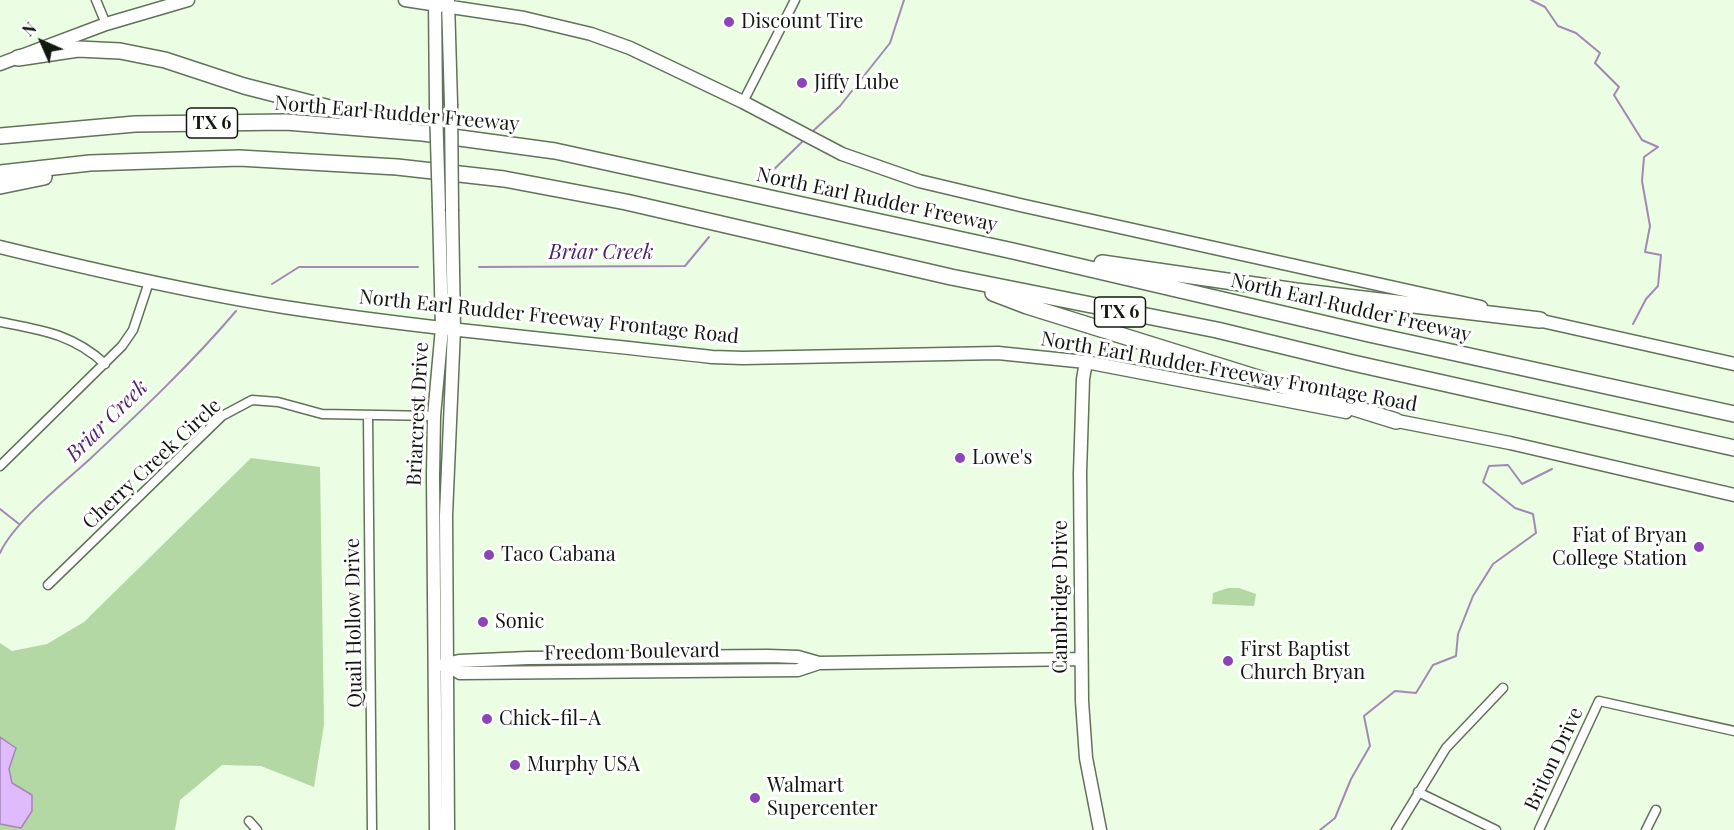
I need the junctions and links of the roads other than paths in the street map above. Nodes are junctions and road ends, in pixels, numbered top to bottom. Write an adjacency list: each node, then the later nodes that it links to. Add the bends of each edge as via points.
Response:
1 (96, 0): 7 (street)
2 (188, 0): 7 (main road)
3 (405, 0): 5 (main road)
4 (795, 0): 10 (street)
5 (434, 2): 6 (main road); 16 (main road, Briarcrest Drive, bridge, via 436,107)
6 (448, 3): 10 (main road, via 591,34 630,48); 16 (main road, Briarcrest Drive, bridge, via 451,104)
7 (106, 24): 8 (main road)
8 (18, 58): 9 (main road); 11 (highway, via 78,49 131,53)
9 (0, 64)
10 (743, 102): 21 (main road, via 842,154 919,181)
11 (423, 133): 12 (highway, North Earl Rudder Freeway / TX 6, via 286,122 135,124); 18 (highway, North Earl Rudder Freeway / TX 6, via 555,151)
12 (0, 136)
13 (160, 161): 14 (highway, TX 6, via 90,163); 15 (highway); 19 (highway, TX 6, via 239,158 397,167 504,179 626,202)
14 (0, 173)
15 (0, 186)
16 (446, 210): 23 (main road, Briarcrest Drive)
17 (0, 247): 20 (main road, North Earl Rudder Freeway Frontage Road)
18 (1013, 251): 21 (highway); 27 (highway, North Earl Rudder Freeway / TX 6)
19 (951, 277): 30 (highway, via 1027,306); 31 (highway, TX 6, via 1217,330)
20 (149, 282): 23 (main road, North Earl Rudder Freeway Frontage Road, via 284,306); 25 (street, via 133,330)
21 (1540, 320): 26 (main road)
22 (0, 322): 25 (street, via 63,337)
23 (448, 328): 24 (main road, North Earl Rudder Freeway Frontage Road, via 712,357 998,353); 29 (main road, Briarcrest Drive); 40 (main road, Briarcrest Drive)
24 (1086, 362): 30 (main road, North Earl Rudder Freeway Frontage Road); 38 (main road, Cambridge Drive, via 1081,461)
25 (105, 364): 32 (street)
26 (1734, 364)
27 (1734, 414)
28 (368, 416): 29 (street, Cherry Creek Circle); 34 (street, Cherry Creek Circle, via 322,414 265,400 252,399 238,405 222,416); 51 (street, Quail Hollow Drive)
29 (434, 416): 41 (main road, Briarcrest Drive)
30 (1396, 421): 33 (main road, North Earl Rudder Freeway Frontage Road)
31 (1734, 448)
32 (0, 466)
33 (1734, 495)
34 (48, 585)
35 (716, 657): 37 (main road, Freedom Boulevard); 39 (main road, Freedom Boulevard, via 798,657); 43 (main road)
36 (577, 658): 37 (main road, Freedom Boulevard); 40 (main road, Freedom Boulevard); 44 (main road)
37 (642, 658): 42 (main road)
38 (1081, 659): 39 (main road, Freedom Boulevard); 54 (main road, Cambridge Drive, via 1086,758)
39 (819, 663): 43 (main road, Freedom Boulevard, via 798,670)
40 (448, 664): 41 (main road, Freedom Boulevard); 44 (main road, Freedom Boulevard, via 460,673); 53 (main road, Briarcrest Drive)
41 (434, 665): 52 (main road, Briarcrest Drive)
42 (642, 671): 43 (main road, Freedom Boulevard); 44 (main road, Freedom Boulevard)
43 (716, 671)
44 (578, 672)
45 (1503, 688): 47 (street, via 1446,748)
46 (1734, 731): 57 (street, Briton Drive, via 1599,701)
47 (1418, 792): 55 (street); 56 (street)
48 (1656, 810): 58 (street)
49 (249, 821): 50 (street)
50 (257, 830)
51 (372, 830)
52 (436, 830)
53 (448, 830)
54 (1100, 830)
55 (1396, 830)
56 (1496, 830)
57 (1539, 830)
58 (1646, 830)

